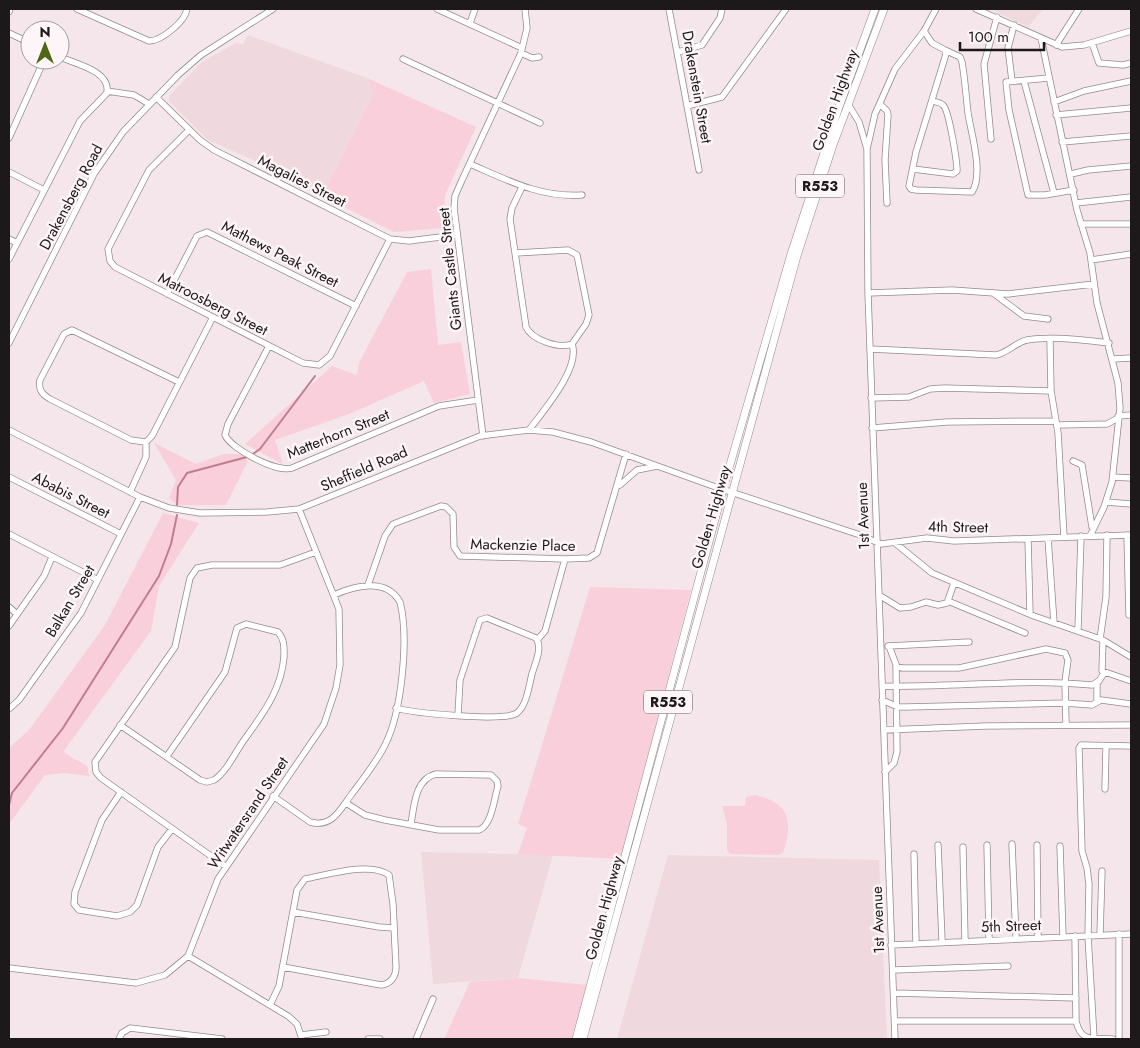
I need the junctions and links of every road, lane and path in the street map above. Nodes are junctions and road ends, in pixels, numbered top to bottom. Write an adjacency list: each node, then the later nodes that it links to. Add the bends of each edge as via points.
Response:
1 (10, 9): 16 (street)
2 (77, 9): 3 (street, via 149,41 159,39 185,16)
3 (187, 9)
4 (273, 9): 17 (street, Drakensberg Road)
5 (437, 9): 19 (street)
6 (475, 9): 19 (street)
7 (525, 9): 26 (street, Giants Castle Street, via 527,28)
8 (669, 9): 28 (street, Drakenstein Street)
9 (722, 9): 28 (street, via 720,18 702,45)
10 (786, 9): 46 (street, via 722,97)
11 (874, 9): 114 (main road, Golden Highway / R553, via 794,245)
12 (884, 9): 44 (main road, Golden Highway / R553)
13 (936, 9): 22 (street, 1st Avenue)
14 (976, 9): 18 (street)
15 (1079, 9): 25 (street)
16 (9, 12)
17 (262, 12): 39 (street, Drakensberg Road, via 201,55)
18 (997, 17): 20 (street); 53 (street, via 984,64)
19 (470, 24): 26 (street)
20 (1014, 25): 23 (street); 35 (street, via 1008,48)
21 (1131, 31): 24 (street)
22 (924, 32): 27 (street, via 932,43); 45 (street, 1st Avenue, via 895,69)
23 (1041, 38): 25 (street); 34 (street)
24 (1092, 43): 25 (street, via 1071,47); 32 (street, via 1098,62 1114,65)
25 (1056, 44)
26 (521, 50): 29 (street, via 532,58); 41 (street, Giants Castle Street)
27 (945, 50): 40 (street, via 945,62); 58 (street, via 960,57 962,62 976,154 974,191 911,189)
28 (678, 52): 46 (street, Drakenstein Street)
29 (539, 57)
30 (403, 59): 41 (street)
31 (70, 62): 38 (street, via 103,77)
32 (1131, 63)
33 (40, 70): 52 (street)
34 (1049, 78): 36 (street); 42 (street)
35 (1012, 81): 36 (street); 65 (street, via 1006,82 1009,110 1028,195)
36 (1024, 81): 65 (street)
37 (1131, 81): 42 (street, via 1084,91)
38 (107, 91): 43 (street, via 134,95); 63 (street, via 80,120)
39 (156, 97): 43 (street, Drakensberg Road); 50 (street, Magalies Street)
40 (932, 101): 58 (street); 58 (street, via 946,108 957,171 953,174)
41 (498, 102): 49 (street); 56 (street, Giants Castle Street)
42 (1054, 102): 48 (street)
43 (149, 104): 88 (street, Drakensberg Road, via 104,157)
44 (848, 104): 55 (street, via 859,122); 116 (main road, Golden Highway / R553, via 797,256)
45 (881, 105): 55 (street, 1st Avenue, via 875,114); 68 (street, via 888,115)
46 (687, 106): 59 (street, Drakenstein Street)
47 (1131, 108): 48 (street)
48 (1056, 115): 54 (street)
49 (540, 123)
50 (189, 130): 74 (street, Magalies Street, via 214,150); 83 (street, Matroosberg Street, via 149,170 108,249 115,267)
51 (1131, 136): 54 (street)
52 (9, 138)
53 (991, 139)
54 (1062, 142): 61 (street)
55 (867, 149): 81 (street, 1st Avenue)
56 (470, 164): 62 (street); 72 (street, Giants Castle Street, via 455,196)
57 (1131, 166): 61 (street)
58 (912, 169)
59 (699, 170)
60 (9, 172): 63 (street)
61 (1071, 174): 64 (street)
62 (522, 187): 66 (street, via 560,196); 76 (street, via 510,219)
63 (44, 190): 75 (street)
64 (1074, 190): 65 (street); 69 (street)
65 (1054, 194)
66 (582, 195)
67 (1131, 197): 69 (street)
68 (887, 203)
69 (1076, 203): 70 (street)
70 (1082, 224): 71 (street); 79 (street)
71 (1131, 224)
72 (456, 235): 74 (street, Magalies Street, via 410,241); 98 (street, Giants Castle Street)
73 (9, 239): 75 (street)
74 (390, 239): 84 (street, Matroosberg Street)
75 (17, 243): 78 (street)
76 (516, 253): 90 (street, via 528,331 537,338 562,346); 90 (street, via 568,250 577,255 589,315)
77 (1131, 254): 79 (street)
78 (9, 259)
79 (1092, 260): 80 (street)
80 (1094, 284): 82 (street); 89 (street)
81 (868, 293): 82 (street, via 952,290); 92 (street, 1st Avenue)
82 (993, 293): 86 (street, via 1024,316)
83 (167, 294): 84 (street, Mathews Peak Street, via 197,236 207,232); 85 (street, Matroosberg Street)
84 (356, 306): 91 (street, Matroosberg Street, via 330,356 319,365 302,363)
85 (213, 317): 91 (street, Matroosberg Street); 95 (street)
86 (1048, 319)
87 (1050, 340): 89 (street); 92 (street, via 1025,340 996,355); 96 (street)
88 (9, 343)
89 (1109, 343): 94 (street)
90 (572, 344): 104 (street, via 575,352 571,367)
91 (268, 346): 98 (street, Matterhorn Street, via 225,435 230,444 280,469 292,468 439,406)
92 (870, 349): 97 (street, 1st Avenue)
93 (1131, 358): 94 (street)
94 (1113, 359): 100 (street, via 1118,383)
95 (179, 382): 106 (street); 106 (street, via 76,330 64,334 40,380 40,391 132,440)
96 (1051, 391): 97 (street, via 935,388 909,397); 101 (street)
97 (872, 398): 102 (street, 1st Avenue)
98 (478, 400): 105 (street, Giants Castle Street)
99 (1131, 415): 100 (street)
100 (1118, 417): 101 (street, via 1107,424); 110 (street)
101 (1056, 423): 102 (street, via 947,422); 128 (street)
102 (872, 428): 131 (street, 1st Avenue)
103 (9, 430): 115 (street, Sheffield Road)
104 (529, 430): 105 (street, Sheffield Road); 107 (street, Sheffield Road, via 563,434)
105 (483, 436): 120 (street, Sheffield Road)
106 (146, 442): 115 (street, via 146,457)
107 (626, 454): 109 (street, Sheffield Road); 113 (street, Mackenzie Place)
108 (1073, 461): 121 (street, via 1082,465)
109 (659, 466): 113 (street, via 637,470 626,477); 114 (street, Sheffield Road)
110 (1113, 477): 112 (street); 118 (street)
111 (9, 478): 123 (street, Ababis Street)
112 (1131, 478)
113 (617, 489): 135 (street, Mackenzie Place, via 597,553 590,558)
114 (723, 489): 116 (street, Sheffield Road); 229 (main road, Golden Highway / R553)
115 (130, 492): 117 (street, Sheffield Road)
116 (733, 492): 131 (street, 4th Street); 230 (main road, Golden Highway / R553)
117 (140, 497): 120 (street, Sheffield Road, via 169,508 200,513); 123 (street, Balkan Street)
118 (1106, 502): 119 (street); 121 (street)
119 (1131, 504)
120 (298, 508): 133 (street, Witwatersrand Street)
121 (1093, 529): 127 (street)
122 (9, 534): 134 (street)
123 (121, 534): 136 (street, Balkan Street)
124 (1107, 535): 125 (street, 4th Street); 127 (street, 4th Street); 151 (street)
125 (1129, 535): 145 (street)
126 (1081, 536): 127 (street, 4th Street); 128 (street, 4th Street); 148 (street)
127 (1090, 536)
128 (1064, 537): 129 (street, 4th Street)
129 (1048, 538): 130 (street, 4th Street); 146 (street)
130 (1028, 539): 132 (street, 4th Street, via 954,541 927,538); 144 (street)
131 (876, 542): 132 (street, 4th Street); 140 (street, 1st Avenue)
132 (895, 544): 137 (street, via 932,573)
133 (316, 552): 139 (street, Witwatersrand Street); 173 (street, via 280,565 207,565 197,568 190,578 175,647)
134 (52, 557): 136 (street); 143 (street, via 44,576)
135 (565, 559): 138 (street, Mackenzie Place, via 460,556 454,547 452,514 441,506 393,524 385,536); 150 (street, via 545,632)
136 (98, 580): 169 (street, Balkan Street, via 81,613 19,700)
137 (954, 583): 141 (street); 144 (street)
138 (368, 585): 139 (street); 168 (street, via 394,594 400,605 404,672)
139 (334, 595): 182 (street, Witwatersrand Street, via 339,609 340,664 329,712)
140 (879, 595): 141 (street, via 900,608 926,602 941,605); 154 (street, 1st Avenue)
141 (948, 602): 149 (street)
142 (9, 607): 143 (street)
143 (17, 614): 147 (street)
144 (1030, 614): 146 (street)
145 (1129, 615)
146 (1054, 623): 148 (street)
147 (9, 626)
148 (1078, 630): 151 (street)
149 (1025, 633)
150 (538, 639): 170 (street, via 536,660 518,712 511,715); 170 (street, via 488,618 480,620 460,680)
151 (1102, 639): 155 (street); 157 (street)
152 (969, 642): 153 (street)
153 (889, 646): 154 (street); 156 (street)
154 (881, 647): 161 (street, 1st Avenue)
155 (1131, 657)
156 (896, 665): 159 (street, via 903,668 959,668 1046,649 1066,655); 162 (street)
157 (1104, 673): 158 (street); 160 (street)
158 (1131, 681)
159 (1064, 682): 160 (street); 162 (street); 165 (street)
160 (1097, 683): 164 (street)
161 (882, 686): 162 (street); 163 (street, 1st Avenue)
162 (895, 686): 167 (street)
163 (882, 700): 167 (street); 174 (street, 1st Avenue)
164 (1097, 701): 165 (street, via 1092,705); 166 (street)
165 (1065, 703): 167 (street); 171 (street)
166 (1131, 704)
167 (895, 705): 175 (street)
168 (396, 708): 170 (street, via 425,714); 183 (street, via 386,744)
169 (9, 709)
170 (458, 715)
171 (1066, 724): 172 (street); 175 (street)
172 (1131, 724)
173 (120, 725): 178 (street); 181 (street, via 94,765 101,778)
174 (884, 730): 175 (street); 179 (street, 1st Avenue)
175 (895, 730): 179 (street, via 896,758)
176 (1131, 746): 177 (street)
177 (1106, 747): 180 (street); 202 (street, via 1081,745 1078,748 1082,856 1089,884)
178 (167, 756): 178 (street, via 200,780 207,782 217,778 277,689 284,653 284,642 278,632 246,624 237,628 225,672)
179 (885, 772): 209 (street, 1st Avenue)
180 (1105, 789)
181 (121, 792): 185 (street); 185 (street, via 102,820 75,892 74,901 79,910 117,916 130,912 137,905 158,847)
182 (273, 796): 183 (street, via 317,824 334,819); 193 (street, Witwatersrand Street)
183 (346, 803): 184 (street, via 371,817)
184 (411, 824): 184 (street, via 439,830 482,829 488,819 497,781 487,775 429,776 417,792)
185 (172, 829): 193 (street)
186 (1012, 844): 203 (street)
187 (938, 845): 207 (street)
188 (1037, 845): 204 (street)
189 (987, 846): 206 (street)
190 (1060, 846): 200 (street)
191 (962, 847): 205 (street)
192 (914, 854): 208 (street)
193 (225, 866): 210 (street, Witwatersrand Street)
194 (1102, 872): 199 (street)
195 (293, 912): 196 (street); 196 (street, via 298,886 305,879 364,869 379,870 391,878); 212 (street)
196 (394, 928): 212 (street, via 396,971 393,979 384,984)
197 (1119, 934): 198 (street, 5th Street); 199 (street, 5th Street); 233 (street)
198 (1131, 934)
199 (1100, 935): 202 (street, 5th Street)
200 (1063, 936): 201 (street, 5th Street); 204 (street, 5th Street)
201 (1075, 936): 202 (street, 5th Street); 216 (street)
202 (1088, 936): 223 (street)
203 (1016, 938): 204 (street, 5th Street); 206 (street, 5th Street)
204 (1038, 938)
205 (965, 940): 206 (street, 5th Street); 207 (street, 5th Street)
206 (990, 940)
207 (942, 941): 208 (street, 5th Street)
208 (916, 943): 209 (street, 5th Street)
209 (892, 945): 214 (street, 1st Avenue)
210 (188, 956): 213 (street, Witwatersrand Street, via 164,975 136,983); 218 (street)
211 (1008, 966): 214 (street)
212 (283, 967): 218 (street)
213 (9, 968)
214 (892, 970): 215 (street, 1st Avenue)
215 (894, 993): 216 (street); 219 (street, 1st Avenue)
216 (1076, 998): 220 (street)
217 (434, 999): 228 (street)
218 (270, 1005): 222 (street, via 297,1024)
219 (895, 1021): 220 (street); 231 (street, 1st Avenue)
220 (1076, 1021): 223 (street, via 1079,1034)
221 (326, 1032): 222 (street)
222 (302, 1037)
223 (1092, 1038): 232 (street)
224 (119, 1039): 225 (street, via 130,1028)
225 (222, 1039)
226 (368, 1039): 227 (street)
227 (380, 1039)
228 (416, 1039)
229 (576, 1039)
230 (583, 1039)
231 (895, 1039)
232 (1112, 1039)
233 (1119, 1039)

